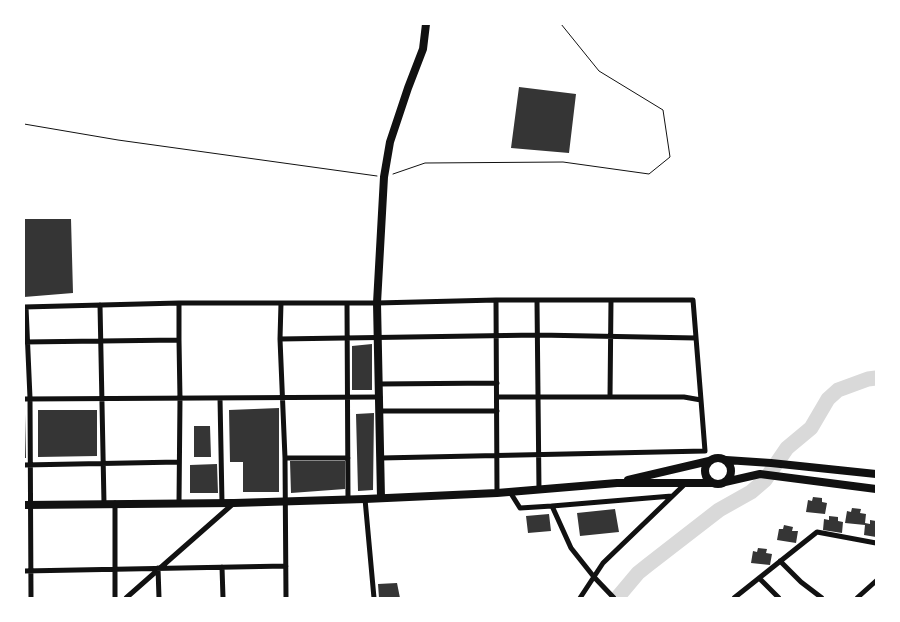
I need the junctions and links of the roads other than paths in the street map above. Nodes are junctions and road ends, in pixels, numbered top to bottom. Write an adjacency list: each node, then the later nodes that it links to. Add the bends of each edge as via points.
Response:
1 (426, 24): 8 (main road, via 423,48 393,132 384,177)
2 (496, 300): 4 (street); 8 (street); 12 (street)
3 (611, 300): 4 (street); 13 (street); 15 (street, via 694,300)
4 (537, 301): 11 (street)
5 (179, 303): 6 (street); 9 (street); 18 (street)
6 (281, 303): 7 (street); 16 (street)
7 (347, 303): 8 (street); 17 (street)
8 (377, 303): 14 (main road)
9 (100, 305): 10 (street); 20 (street)
10 (25, 307): 19 (street)
11 (538, 335): 12 (street); 13 (street); 26 (street)
12 (497, 336): 14 (street); 21 (street)
13 (611, 337): 15 (street); 27 (street)
14 (378, 338): 17 (street); 22 (main road)
15 (696, 338): 34 (street)
16 (280, 339): 17 (street); 23 (street)
17 (347, 339): 31 (street)
18 (178, 340): 20 (street); 33 (street)
19 (25, 342): 20 (street); 28 (street)
20 (102, 342): 29 (street)
21 (497, 383): 22 (street); 25 (street)
22 (379, 384): 24 (main road)
23 (283, 397): 30 (street); 31 (street); 39 (street)
24 (380, 397): 31 (street); 36 (main road)
25 (497, 397): 26 (street); 35 (street)
26 (538, 397): 27 (street); 37 (street)
27 (610, 397): 34 (street)
28 (30, 398): 29 (street); 32 (street); 46 (street)
29 (102, 398): 33 (street); 45 (street)
30 (220, 398): 33 (street); 64 (street)
31 (348, 398): 40 (street)
32 (24, 399)
33 (180, 399): 44 (street)
34 (701, 400): 37 (street, via 705,451)
35 (497, 411): 36 (street); 38 (street)
36 (380, 412): 41 (main road)
37 (538, 454): 38 (street); 53 (street)
38 (498, 455): 41 (street); 55 (street)
39 (285, 458): 40 (street); 60 (street)
40 (348, 458): 59 (street)
41 (381, 458): 57 (main road)
42 (726, 460): 43 (main road, via 717,458); 47 (main road); 48 (main road, via 731,474)
43 (709, 461): 49 (main road); 50 (main road, via 705,475)
44 (179, 462): 45 (street); 61 (street)
45 (102, 464): 46 (street); 62 (street)
46 (27, 465): 66 (street)
47 (876, 474)
48 (725, 482): 50 (main road); 52 (main road, via 760,474)
49 (617, 483): 51 (main road); 53 (main road)
50 (712, 483): 51 (main road)
51 (685, 484): 56 (street)
52 (876, 489)
53 (539, 490): 54 (main road)
54 (510, 492): 55 (main road); 67 (street, via 520,508)
55 (497, 493): 57 (main road)
56 (672, 496): 67 (street); 76 (street, via 604,563)
57 (381, 498): 58 (main road)
58 (365, 499): 59 (main road); 86 (street)
59 (348, 500): 60 (main road)
60 (285, 501): 65 (main road); 70 (street)
61 (179, 502): 63 (main road); 64 (main road)
62 (104, 503): 63 (main road); 66 (main road)
63 (115, 503): 73 (street)
64 (222, 503): 65 (main road)
65 (234, 503): 72 (street)
66 (27, 504): 75 (street)
67 (552, 506): 76 (street, via 571,548)
68 (876, 543): 69 (street, via 817,532)
69 (780, 561): 77 (street); 90 (street)
70 (286, 566): 71 (street); 85 (street)
71 (222, 567): 72 (street); 84 (street)
72 (158, 568): 73 (street); 82 (street); 83 (street)
73 (115, 570): 75 (street); 81 (street)
74 (24, 571): 75 (street)
75 (31, 571): 80 (street)
76 (594, 577): 79 (street); 87 (street)
77 (759, 578): 88 (street); 89 (street)
78 (876, 581): 91 (street)
79 (613, 597)
80 (31, 598)
81 (116, 598)
82 (126, 598)
83 (159, 598)
84 (223, 598)
85 (286, 598)
86 (374, 598)
87 (580, 598)
88 (734, 598)
89 (779, 598)
90 (822, 598)
91 (857, 598)

